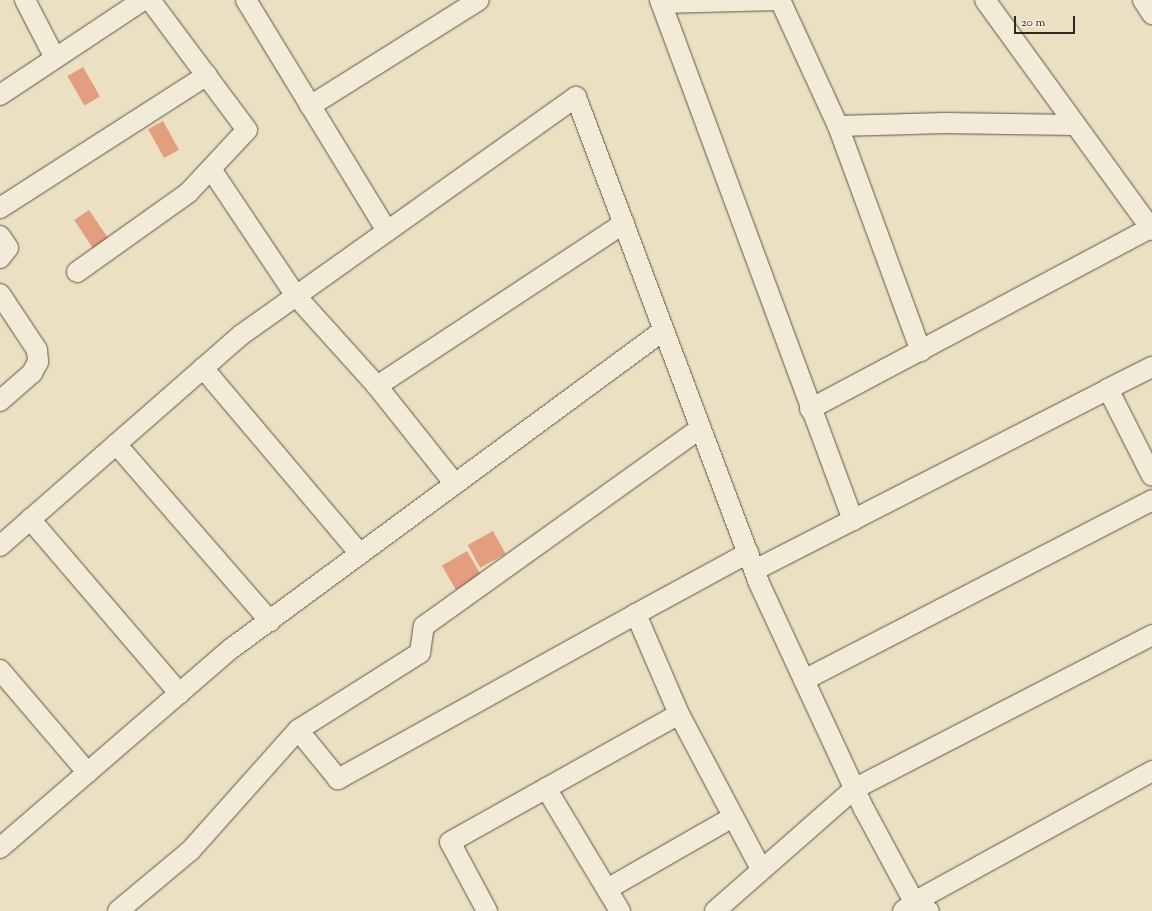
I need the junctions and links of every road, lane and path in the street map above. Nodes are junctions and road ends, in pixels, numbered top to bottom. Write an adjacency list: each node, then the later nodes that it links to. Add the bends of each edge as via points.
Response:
1 (25, 0): 11 (street)
2 (143, 0): 11 (street)
3 (150, 0): 12 (street)
4 (246, 0): 14 (street)
5 (780, 0): 9 (street); 16 (street)
6 (985, 0): 15 (street)
7 (1143, 0): 10 (street)
8 (476, 1): 14 (street)
9 (660, 2): 34 (street, via 761,266)
10 (1152, 14)
11 (55, 58): 13 (street)
12 (207, 76): 17 (street, via 247,130); 18 (street)
13 (0, 94)
14 (310, 106): 21 (street)
15 (1073, 125): 16 (street, via 945,123); 20 (street)
16 (838, 126): 28 (street)
17 (211, 169): 24 (street, via 188,193); 26 (street)
18 (0, 208)
19 (624, 223): 21 (street, via 576,97); 27 (street); 31 (street)
20 (1151, 229): 28 (street)
21 (387, 232): 26 (street)
22 (0, 236): 23 (street, via 8,248)
23 (0, 258)
24 (77, 272)
25 (0, 294): 33 (street, via 37,350 38,362 32,373)
26 (296, 296): 30 (street, via 241,335); 31 (street)
27 (664, 330): 35 (street); 38 (street)
28 (921, 351): 34 (street)
29 (1152, 367): 32 (street)
30 (203, 368): 36 (street); 43 (street)
31 (377, 386): 38 (street)
32 (1108, 389): 37 (street); 41 (street)
33 (0, 401)
34 (810, 409): 41 (street)
35 (701, 428): 44 (street); 52 (street, via 424,626 420,653)
36 (116, 444): 40 (street); 46 (street)
37 (1152, 476)
38 (455, 484): 43 (street)
39 (1152, 500): 49 (street)
40 (30, 519): 42 (street); 50 (street)
41 (853, 520): 44 (street)
42 (0, 546)
43 (360, 554): 46 (street)
44 (752, 562): 45 (street); 49 (street)
45 (636, 614): 51 (street); 52 (street, via 338,779)
46 (270, 621): 50 (street)
47 (1152, 635): 56 (street)
48 (0, 670): 54 (street)
49 (804, 680): 56 (street)
50 (180, 694): 54 (street)
51 (679, 714): 55 (street); 57 (street)
52 (298, 730): 62 (street, via 191,850)
53 (1152, 771): 61 (street)
54 (88, 772): 58 (street)
55 (546, 788): 60 (street); 63 (street, via 450,842)
56 (854, 789): 59 (street); 61 (street)
57 (733, 817): 59 (street); 60 (street)
58 (0, 848)
59 (761, 869): 65 (street)
60 (609, 888): 64 (street)
61 (915, 908)
62 (118, 911)
63 (487, 911)
64 (620, 911)
65 (715, 911)

